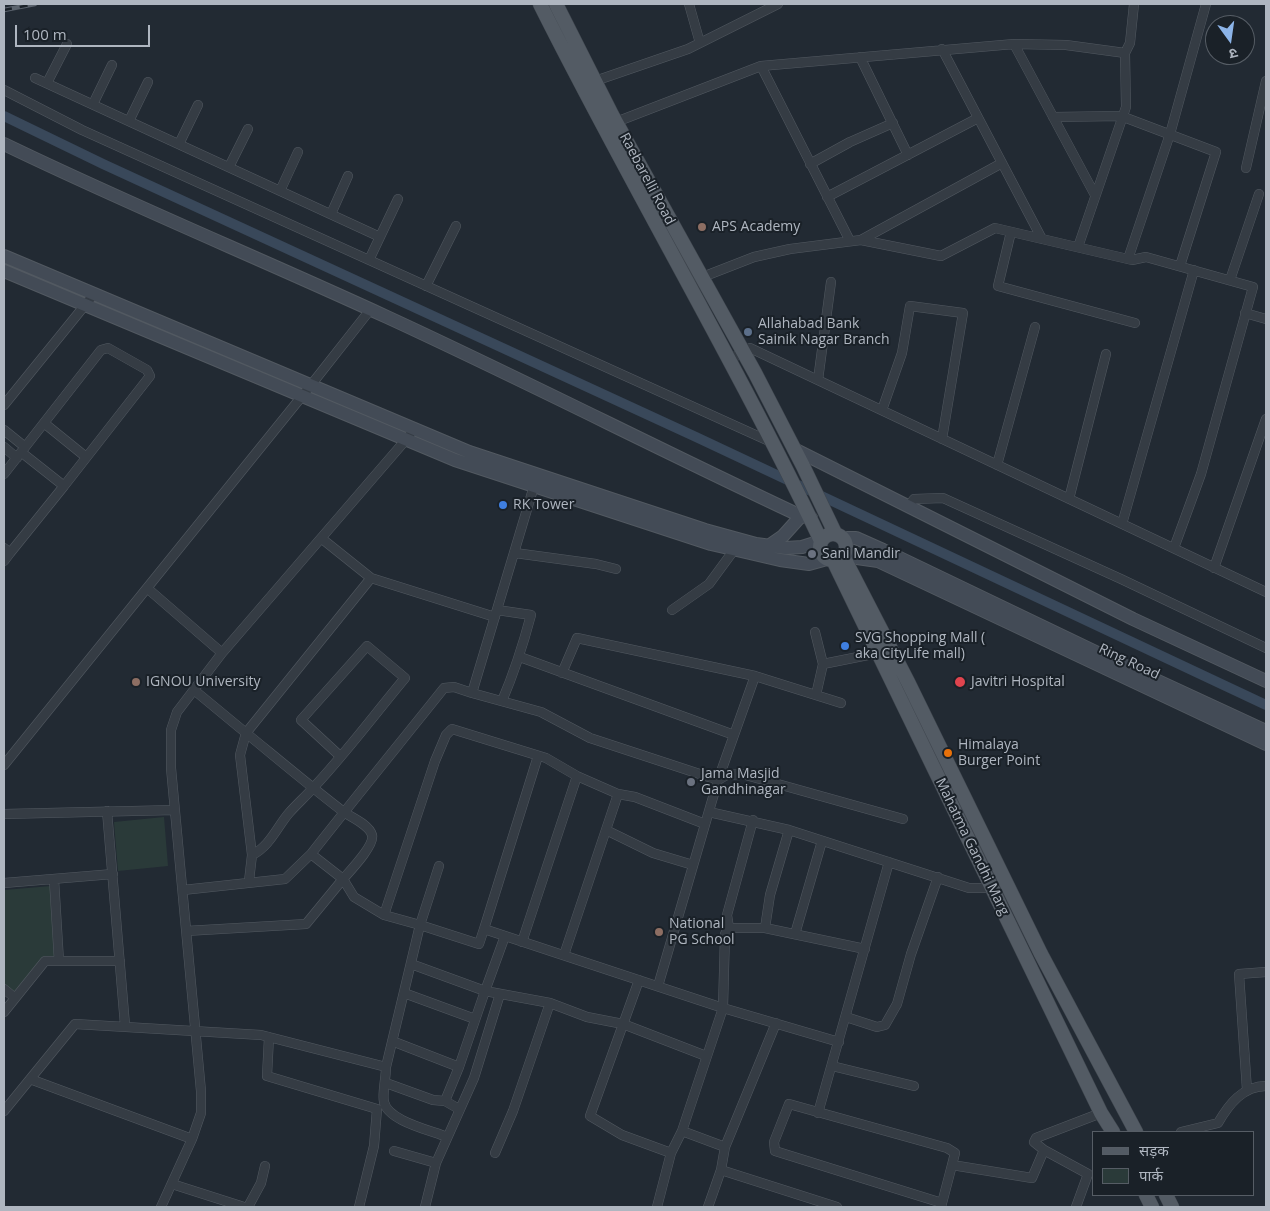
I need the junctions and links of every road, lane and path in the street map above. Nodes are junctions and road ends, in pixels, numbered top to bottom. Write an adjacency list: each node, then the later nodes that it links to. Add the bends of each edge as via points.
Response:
1 (540, 4): 72 (main road, via 595,114)
2 (556, 4): 18 (main road, Raebarelli Road)
3 (689, 4): 7 (street)
4 (778, 4): 7 (street)
5 (1134, 4): 11 (street, via 1130,43)
6 (1206, 4): 30 (street)
7 (700, 43): 18 (street)
8 (67, 44): 19 (street)
9 (1014, 44): 10 (street); 11 (street, via 1066,44); 24 (street)
10 (942, 49): 12 (street); 25 (street)
11 (1125, 53): 23 (street, via 1126,107)
12 (860, 57): 14 (street); 28 (street)
13 (112, 65): 21 (street)
14 (761, 66): 27 (street); 36 (street)
15 (35, 78): 19 (street)
16 (1266, 81): 38 (street)
17 (148, 82): 26 (street)
18 (595, 82): 27 (main road, Raebarelli Road)
19 (48, 84): 21 (street)
20 (4, 90): 55 (street, via 82,130)
21 (93, 104): 26 (street)
22 (198, 105): 32 (street)
23 (1122, 116): 24 (street); 30 (street); 42 (street)
24 (1053, 117): 42 (street)
25 (978, 118): 34 (street); 35 (street)
26 (129, 121): 32 (street)
27 (616, 122): 59 (main road, Raebarelli Road)
28 (893, 123): 34 (street); 36 (street)
29 (248, 129): 37 (street)
30 (1170, 134): 54 (street); 56 (street, via 1216,152)
31 (4, 144): 65 (street, via 101,191)
32 (179, 144): 37 (street)
33 (298, 152): 40 (street)
34 (908, 155): 43 (street)
35 (1002, 162): 49 (street); 50 (street)
36 (810, 164): 43 (street)
37 (229, 167): 40 (street)
38 (1246, 168)
39 (348, 176): 45 (street)
40 (280, 191): 45 (street)
41 (1259, 194): 60 (street)
42 (1095, 195): 52 (street)
43 (828, 197): 51 (street)
44 (398, 199): 48 (street)
45 (331, 214): 48 (street)
46 (456, 226): 62 (street)
47 (1011, 232): 49 (street); 50 (street, via 995,228 942,256); 68 (street, via 998,286)
48 (380, 237): 55 (street)
49 (1042, 239): 52 (street)
50 (861, 240): 51 (street)
51 (850, 241): 59 (street, via 754,257)
52 (1078, 247): 54 (street)
53 (4, 256): 63 (street)
54 (1128, 259): 56 (street, via 1146,257)
55 (369, 260): 62 (street)
56 (1180, 266): 57 (street)
57 (1194, 270): 60 (street); 96 (street)
58 (4, 271): 64 (street, Ring Road)
59 (700, 278): 70 (main road, Raebarelli Road)
60 (1230, 280): 66 (street, via 1252,287)
61 (831, 282): 73 (street)
62 (426, 286): 84 (street)
63 (94, 294): 64 (street); 74 (street)
64 (85, 305): 75 (street, Ring Road); 76 (street)
65 (370, 310): 74 (street); 95 (street)
66 (1245, 313): 67 (street); 101 (street, via 1201,474)
67 (1266, 318)
68 (1135, 323)
69 (1035, 327): 89 (street)
70 (742, 353): 72 (street); 73 (street, via 750,348); 86 (main road, Raebarelli Road)
71 (1106, 354): 93 (street)
72 (730, 360): 84 (main road)
73 (818, 380): 77 (street)
74 (311, 385): 75 (street); 81 (street)
75 (302, 396): 83 (street, Ring Road); 109 (street)
76 (5, 401)
77 (882, 410): 82 (street); 82 (street, via 902,353 910,306 962,313)
78 (1266, 419): 106 (street)
79 (44, 423): 87 (street); 88 (street); 88 (street, via 103,348 147,370 150,376)
80 (4, 430): 87 (street)
81 (415, 430): 83 (street); 100 (street, via 469,452 706,530)
82 (942, 439): 89 (street)
83 (406, 440): 92 (street, Ring Road); 98 (street)
84 (772, 443): 95 (main road, via 802,500)
85 (4, 447): 87 (street)
86 (794, 449): 94 (street); 97 (main road, Raebarelli Road, via 820,504)
87 (21, 452): 90 (street); 91 (street)
88 (86, 457): 91 (street)
89 (997, 465): 93 (street)
90 (4, 474)
91 (64, 486): 104 (street)
92 (534, 486): 102 (street, Ring Road); 103 (street)
93 (1069, 498): 96 (street)
94 (908, 507): 114 (street, via 914,499 942,498 1121,578); 121 (street)
95 (806, 517): 99 (main road); 100 (street)
96 (1122, 524): 101 (street)
97 (840, 536): 99 (main road, via 829,534); 105 (main road, via 847,548); 127 (street, via 856,538 883,550)
98 (321, 538): 108 (street); 115 (street)
99 (822, 541): 100 (street, via 802,547); 105 (main road, via 820,551)
100 (770, 546)
101 (1174, 548): 106 (street)
102 (734, 550): 105 (street, Ring Road, via 808,564); 111 (street, via 709,584)
103 (515, 553): 107 (street); 112 (street)
104 (6, 554)
105 (834, 558): 116 (main road, Mahatma Gandhi Marg); 130 (street, Ring Road, via 878,561); 212 (main road, via 908,682 1041,954)
106 (1214, 568): 110 (street)
107 (616, 569)
108 (371, 578): 112 (street); 128 (street)
109 (147, 588): 115 (street); 133 (street)
110 (1266, 592)
111 (672, 610)
112 (496, 613): 117 (street, via 531,615); 123 (street)
113 (814, 632): 118 (street)
114 (1266, 648)
115 (222, 653): 122 (street)
116 (878, 653): 118 (street); 160 (main road, Mahatma Gandhi Marg)
117 (520, 657): 119 (street); 125 (street)
118 (823, 664): 124 (street)
119 (562, 673): 120 (street, via 577,638); 129 (street)
120 (755, 676): 124 (street); 129 (street)
121 (1266, 681)
122 (194, 690): 128 (street); 138 (street, via 177,712 171,730)
123 (472, 693): 125 (street); 140 (street, via 454,686 444,688)
124 (816, 695): 126 (street)
125 (502, 701): 135 (street, via 541,712 590,738)
126 (841, 703)
127 (1266, 731)
128 (246, 733): 136 (street); 150 (street, via 240,755)
129 (734, 735): 135 (street)
130 (1266, 744)
131 (340, 756): 131 (street, via 404,678 367,646 301,720); 136 (street)
132 (538, 756): 134 (street); 162 (street, via 452,729 446,735 434,760); 166 (street)
133 (4, 765)
134 (577, 776): 137 (street); 170 (street)
135 (718, 780): 141 (street); 144 (street, via 727,775 742,774)
136 (314, 788): 140 (street); 150 (street, via 288,814 260,851)
137 (618, 794): 145 (street, via 635,796); 146 (street)
138 (175, 810): 139 (street); 161 (street)
139 (108, 811): 142 (street); 154 (street)
140 (344, 812): 149 (street); 157 (street, via 367,828 372,837)
141 (709, 812): 143 (street); 145 (street)
142 (4, 814)
143 (753, 820): 147 (street); 164 (street, via 727,916)
144 (903, 820)
145 (705, 824): 152 (street)
146 (606, 830): 152 (street, via 653,853); 172 (street)
147 (789, 830): 148 (street); 165 (street, via 770,895)
148 (822, 841): 151 (street); 168 (street)
149 (311, 854): 157 (street); 158 (street, via 285,878)
150 (252, 855): 158 (street)
151 (889, 862): 155 (street); 171 (street)
152 (693, 865): 178 (street)
153 (439, 866): 163 (street)
154 (113, 874): 156 (street); 174 (street)
155 (938, 877): 160 (street, via 969,888); 187 (street, via 897,1004 886,1025 877,1027)
156 (54, 879): 159 (street); 173 (street)
157 (343, 879): 162 (street, via 354,897); 167 (street, via 306,924)
158 (249, 881): 161 (street)
159 (4, 883)
160 (992, 888): 209 (main road, Mahatma Gandhi Marg)
161 (183, 890): 167 (street)
162 (384, 915): 163 (street)
163 (420, 925): 166 (street, via 478,944); 175 (street)
164 (729, 928): 165 (street); 185 (street, via 726,934)
165 (765, 928): 168 (street)
166 (484, 929): 169 (street)
167 (186, 930): 192 (street)
168 (795, 934): 171 (street)
169 (505, 936): 170 (street); 180 (street)
170 (522, 942): 172 (street)
171 (865, 950): 187 (street)
172 (564, 955): 177 (street)
173 (59, 961): 174 (street); 183 (street, via 45,961)
174 (120, 961): 191 (street)
175 (411, 964): 180 (street); 181 (street)
176 (1266, 972): 204 (street, via 1239,974)
177 (639, 980): 178 (street); 190 (street)
178 (658, 986): 185 (street)
179 (4, 989): 183 (street)
180 (485, 991): 182 (street); 188 (street)
181 (404, 993): 188 (street); 194 (street)
182 (500, 994): 184 (street); 206 (street, via 474,1078)
183 (15, 998): 186 (street)
184 (550, 1004): 190 (street, via 587,1017); 219 (street, via 513,1111)
185 (723, 1008): 189 (street); 196 (street)
186 (4, 1012)
187 (846, 1017): 195 (street)
188 (474, 1019): 199 (street)
189 (776, 1023): 195 (street); 216 (street)
190 (623, 1024): 196 (street); 220 (street, via 590,1116 622,1135)
191 (125, 1025): 192 (street); 200 (street, via 76,1024)
192 (196, 1032): 193 (street); 215 (street, via 201,1113)
193 (269, 1037): 198 (street); 230 (street, via 267,1076 377,1109 374,1146)
194 (392, 1041): 198 (street); 199 (street)
195 (838, 1042): 197 (street)
196 (706, 1056): 210 (street)
197 (832, 1066): 202 (street); 208 (street)
198 (386, 1067): 201 (street)
199 (459, 1067): 205 (street)
200 (30, 1079): 207 (street); 215 (street)
201 (386, 1083): 205 (street, via 433,1100); 214 (street, via 383,1096 386,1110 396,1118)
202 (914, 1086)
203 (1266, 1086): 204 (street)
204 (1247, 1090): 213 (street, via 1229,1102 1218,1122)
205 (445, 1101): 206 (street)
206 (459, 1109): 214 (street)
207 (4, 1111)
208 (818, 1113): 222 (street, via 947,1148 955,1153); 227 (street, via 789,1104 774,1142 775,1151)
209 (1101, 1113): 211 (main road, Mahatma Gandhi Marg); 217 (street, via 1036,1138 1035,1145)
210 (682, 1130): 216 (street); 220 (street)
211 (1111, 1131)
212 (1135, 1131)
213 (1185, 1131)
214 (447, 1137): 221 (street)
215 (192, 1139): 226 (street)
216 (725, 1147): 224 (street)
217 (1044, 1150): 222 (street, via 1032,1178); 225 (street)
218 (394, 1151): 221 (street)
219 (494, 1153)
220 (671, 1153): 232 (street)
221 (436, 1163): 231 (street)
222 (952, 1165): 227 (street)
223 (265, 1166): 229 (street, via 261,1183)
224 (721, 1170): 233 (street); 234 (street)
225 (1091, 1173): 235 (street)
226 (172, 1184): 228 (street); 229 (street)
227 (941, 1205)
228 (161, 1207)
229 (246, 1207)
230 (359, 1207)
231 (425, 1207)
232 (657, 1207)
233 (708, 1207)
234 (838, 1207)
235 (1076, 1207)

